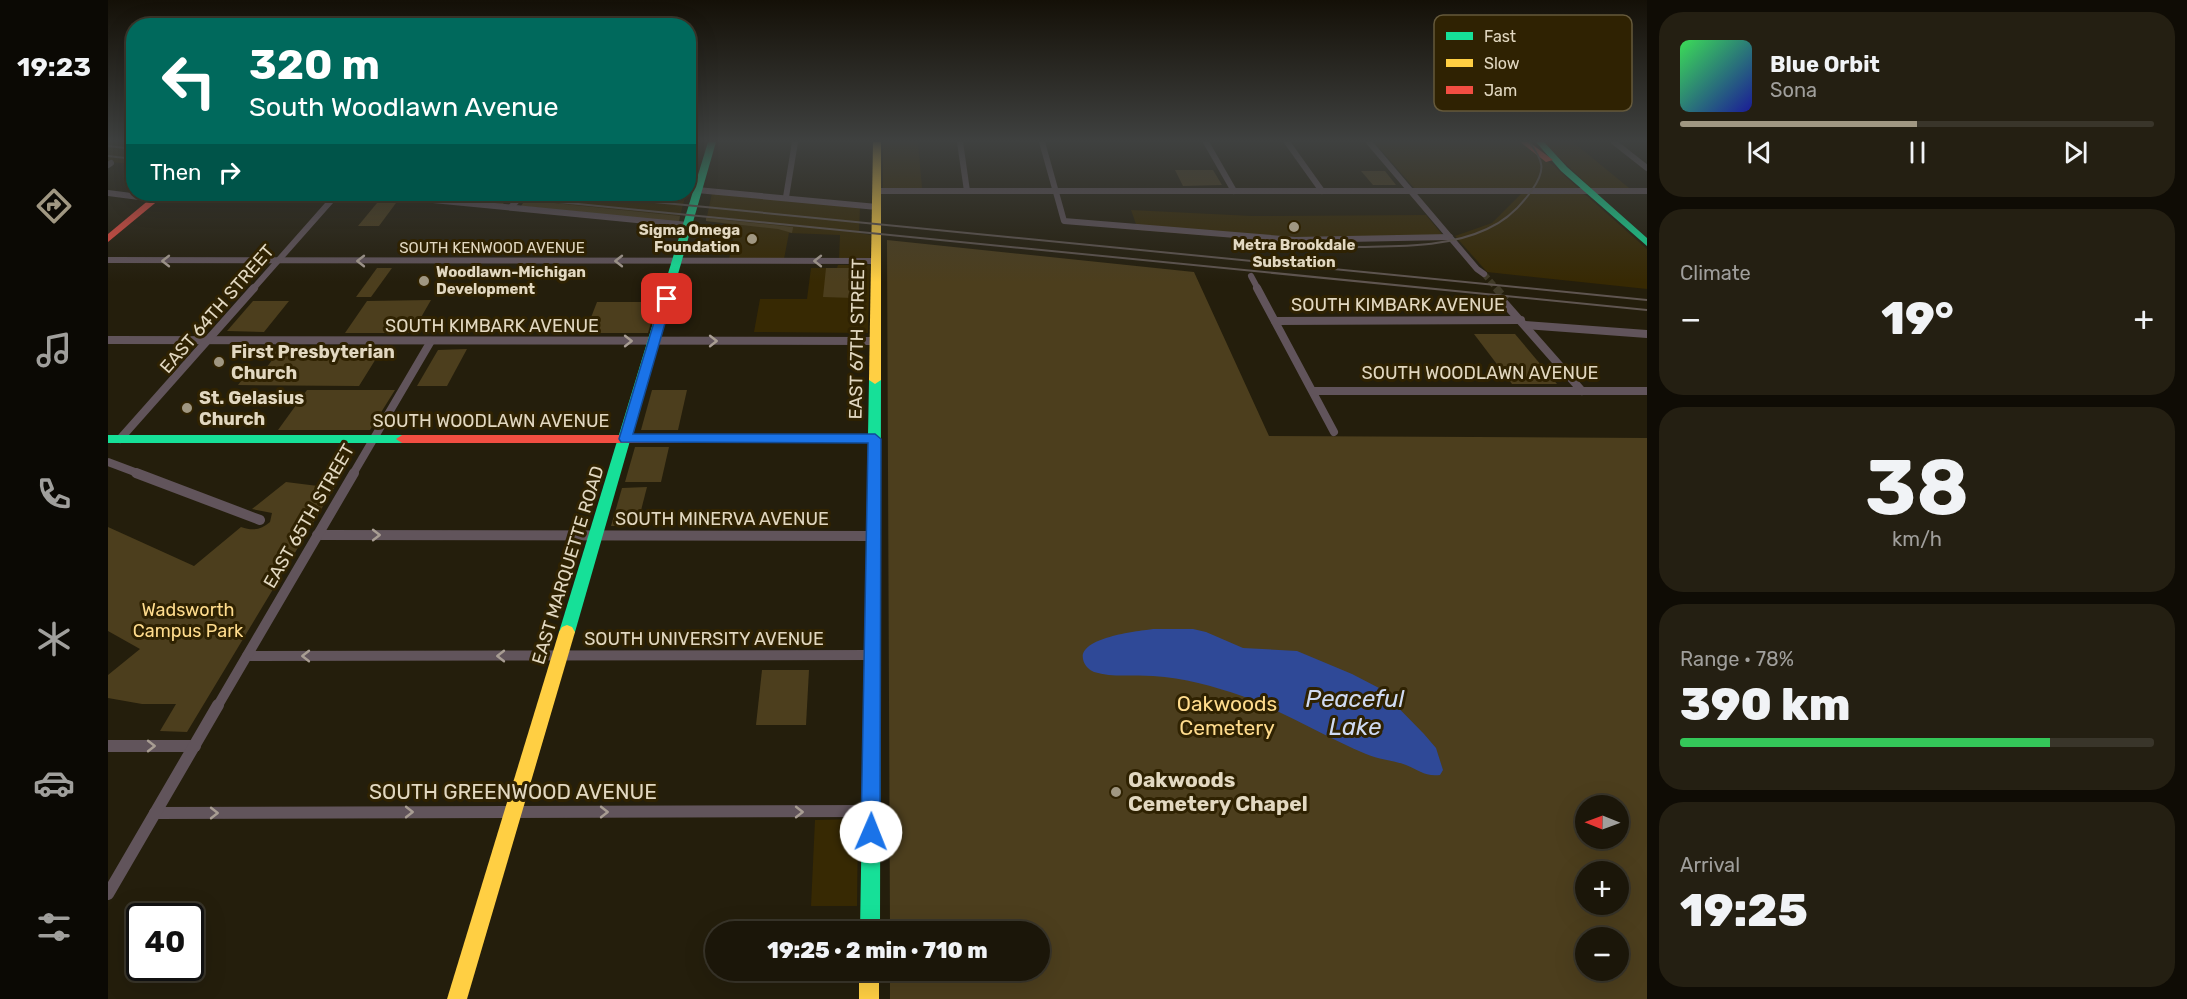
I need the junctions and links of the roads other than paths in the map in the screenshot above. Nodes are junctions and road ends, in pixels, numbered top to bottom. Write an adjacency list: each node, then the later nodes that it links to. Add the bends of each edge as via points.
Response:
1 (787, 189): 15 (street)
2 (1408, 189): 11 (street)
3 (697, 190): 13 (street, EAST MARQUETTE ROAD); 15 (street)
4 (1587, 190): 5 (street); 11 (street); 27 (street)
5 (1647, 190)
6 (877, 191): 7 (street); 23 (street, EAST 67TH STREET)
7 (967, 191): 8 (street)
8 (1055, 191): 9 (street); 25 (street, via 1065,221 1295,240)
9 (1234, 191): 10 (street)
10 (1322, 191): 11 (street)
11 (1410, 191): 25 (street)
12 (108, 193): 14 (street)
13 (696, 194)
14 (126, 196)
15 (786, 197): 23 (street)
16 (153, 201): 26 (street)
17 (333, 201): 29 (street, EAST 64TH STREET)
18 (446, 201): 22 (street)
19 (512, 201): 22 (street)
20 (518, 201): 22 (street)
21 (694, 201): 24 (street, EAST MARQUETTE ROAD)
22 (511, 207): 24 (street)
23 (877, 207): 30 (street, EAST 67TH STREET)
24 (688, 225): 31 (street, EAST MARQUETTE ROAD)
25 (1450, 237): 32 (street)
26 (108, 239)
27 (1647, 243)
28 (108, 260): 29 (street, SOUTH KENWOOD AVENUE, one-way to 28)
29 (279, 261): 31 (street, SOUTH KENWOOD AVENUE, one-way to 29); 39 (street, EAST 64TH STREET)
30 (876, 261): 31 (street, SOUTH KENWOOD AVENUE, one-way to 31); 42 (street, EAST 67TH STREET)
31 (678, 262): 41 (street, EAST MARQUETTE ROAD)
32 (1480, 272)
33 (1251, 276): 35 (street)
34 (1505, 301): 36 (street)
35 (1275, 321): 36 (street, SOUTH KIMBARK AVENUE); 43 (street)
36 (1523, 322): 37 (street, SOUTH KIMBARK AVENUE); 44 (street)
37 (1647, 334)
38 (108, 340): 39 (street, SOUTH KIMBARK AVENUE)
39 (209, 340): 40 (street, SOUTH KIMBARK AVENUE); 47 (street, EAST 64TH STREET)
40 (430, 341): 41 (street, SOUTH KIMBARK AVENUE, one-way to 41); 48 (street, EAST 65TH STREET)
41 (654, 341): 42 (street, SOUTH KIMBARK AVENUE, one-way to 42); 49 (street, EAST MARQUETTE ROAD)
42 (875, 341): 50 (street, EAST 67TH STREET)
43 (1313, 391): 44 (street, SOUTH WOODLAWN AVENUE); 46 (street)
44 (1582, 391): 45 (street, SOUTH WOODLAWN AVENUE)
45 (1647, 391)
46 (1334, 432)
47 (114, 439): 48 (street, SOUTH WOODLAWN AVENUE); 51 (street)
48 (373, 439): 49 (street, SOUTH WOODLAWN AVENUE); 54 (street, EAST 65TH STREET)
49 (625, 439): 50 (street, SOUTH WOODLAWN AVENUE); 55 (street, EAST MARQUETTE ROAD)
50 (875, 439): 56 (street, EAST 67TH STREET)
51 (108, 448)
52 (108, 462): 53 (street)
53 (260, 520)
54 (317, 535): 55 (street, SOUTH MINERVA AVENUE, one-way to 55); 58 (street, EAST 65TH STREET)
55 (596, 535): 56 (street, SOUTH MINERVA AVENUE); 59 (street, EAST MARQUETTE ROAD)
56 (874, 536): 57 (street, EAST 67TH STREET)
57 (873, 655): 59 (street, SOUTH UNIVERSITY AVENUE); 63 (street, EAST 67TH STREET)
58 (247, 656): 59 (street, SOUTH UNIVERSITY AVENUE, one-way to 58); 61 (street, EAST 65TH STREET)
59 (560, 656): 62 (street, EAST MARQUETTE ROAD)
60 (108, 746): 61 (street, one-way to 61)
61 (195, 746): 64 (street, EAST 65TH STREET)
62 (513, 812): 63 (street, SOUTH GREENWOOD AVENUE, one-way to 63); 64 (street, SOUTH GREENWOOD AVENUE, one-way to 62); 68 (street, EAST MARQUETTE ROAD)
63 (871, 812): 66 (street, EAST 67TH STREET)
64 (155, 813): 65 (street, EAST 65TH STREET)
65 (108, 894)
66 (870, 921)
67 (869, 981): 69 (street)
68 (457, 999)
69 (869, 999)

